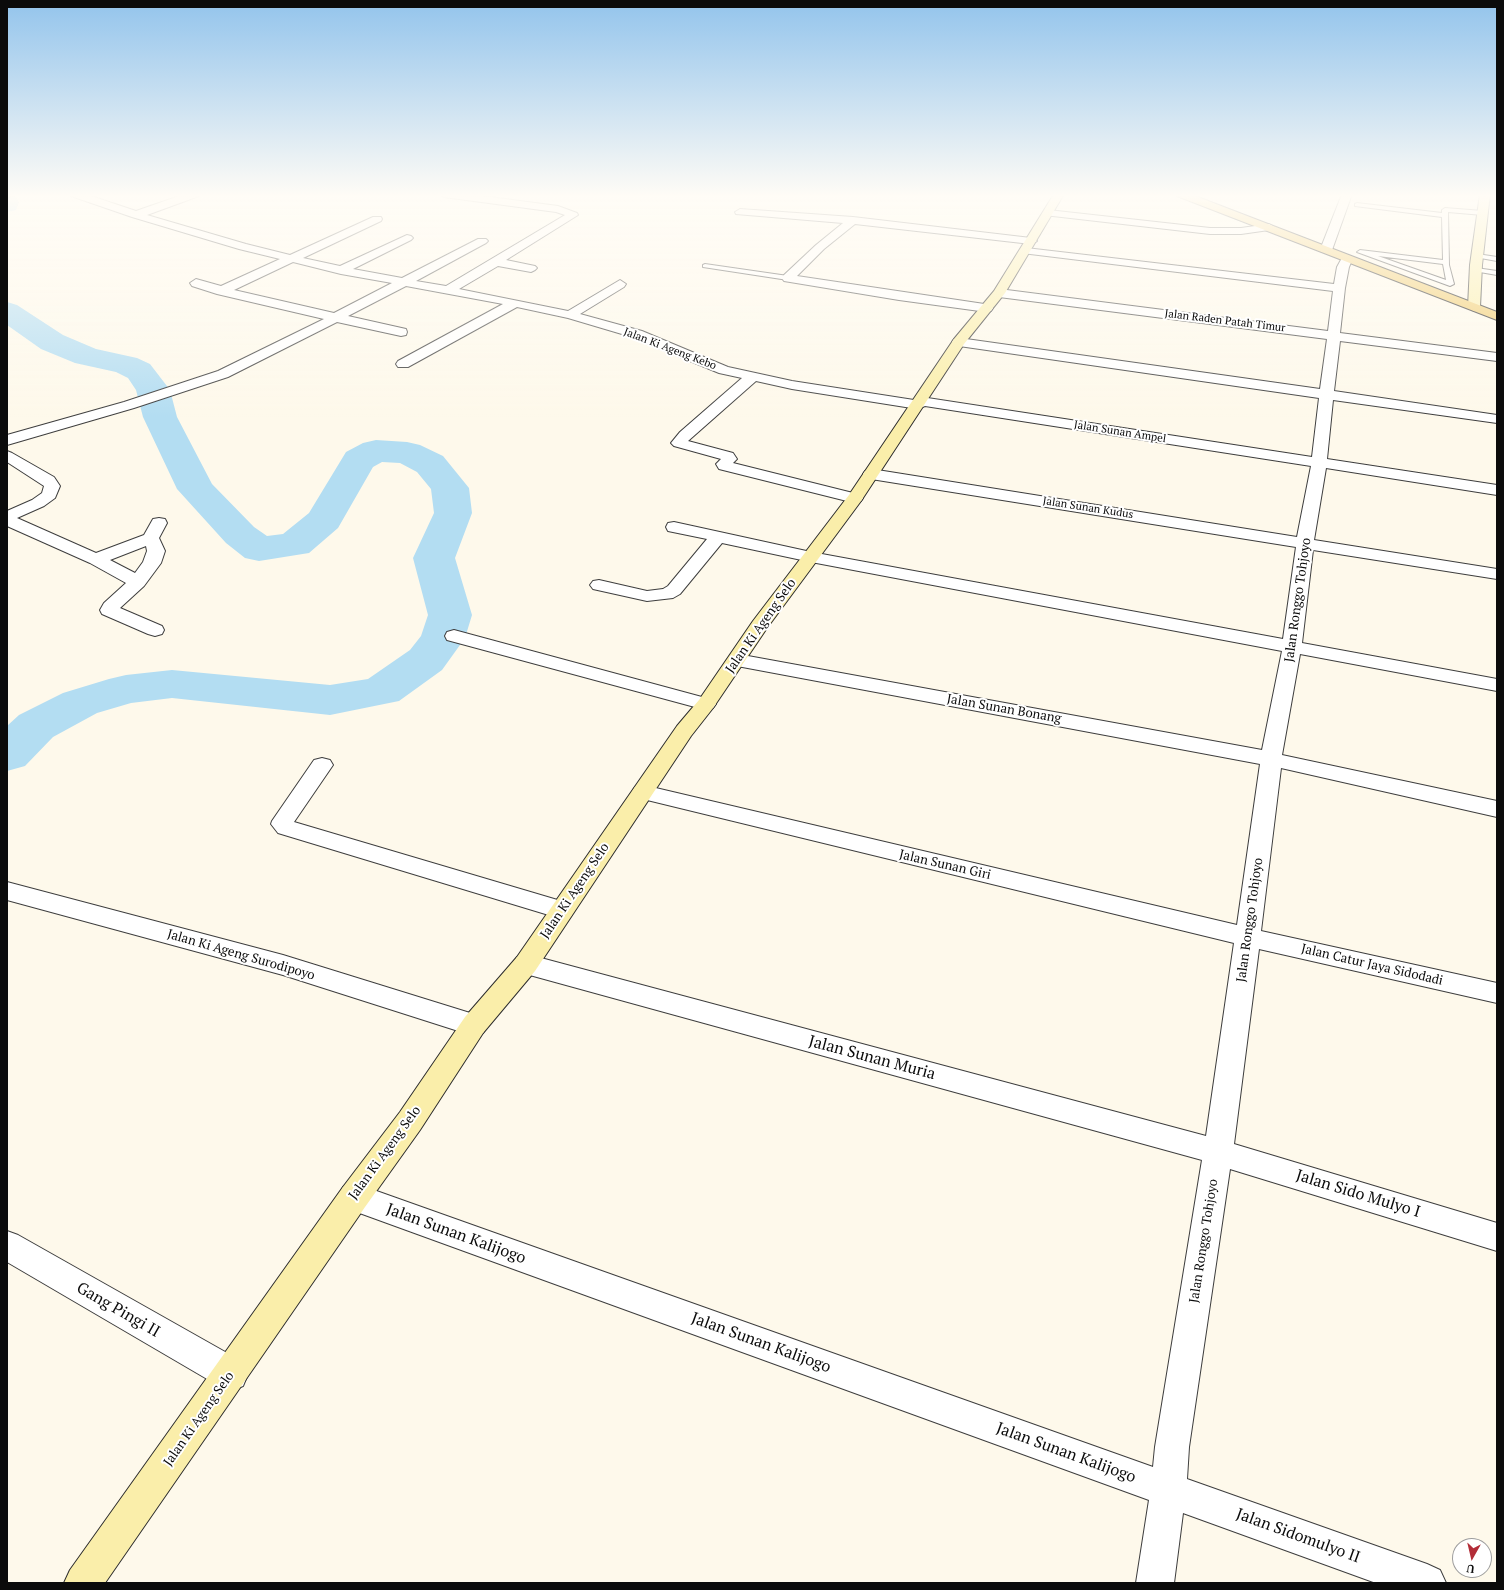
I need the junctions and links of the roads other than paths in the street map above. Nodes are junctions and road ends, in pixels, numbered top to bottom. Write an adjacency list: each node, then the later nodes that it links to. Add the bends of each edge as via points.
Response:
1 (267, 268): 22 (street)
2 (335, 268): 14 (street, Jalan Ki Ageng Kebo)
3 (346, 268): 14 (street)
4 (430, 268): 18 (street)
5 (487, 268): 23 (street)
6 (720, 268): 17 (lane)
7 (798, 268): 17 (street)
8 (1014, 268): 24 (street, Jalan Ki Ageng Selo)
9 (1193, 268): 21 (street)
10 (1343, 268): 21 (street, Jalan Ronggo Tohjoyo)
11 (1374, 268): 26 (main road)
12 (1406, 268): 13 (lane, via 1450,284)
13 (1447, 268)
14 (342, 270): 18 (street, Jalan Ki Ageng Kebo)
15 (1476, 270): 16 (lane); 26 (street)
16 (1497, 273)
17 (788, 278): 24 (street, Jalan Raden Patah Timur, via 899,296)
18 (404, 282): 23 (street, Jalan Ki Ageng Kebo); 29 (street)
19 (196, 283): 22 (street)
20 (620, 284): 27 (street)
21 (1340, 288): 31 (street, Jalan Ronggo Tohjoyo)
22 (221, 290): 29 (street)
23 (450, 290): 25 (street, Jalan Ki Ageng Kebo)
24 (993, 300): 31 (street, Jalan Raden Patah Timur); 32 (street, Jalan Ki Ageng Selo)
25 (515, 303): 27 (street, Jalan Ki Ageng Kebo); 34 (street)
26 (1474, 307): 28 (main road)
27 (570, 315): 35 (street, Jalan Ki Ageng Kebo, via 637,334 706,364)
28 (1497, 316)
29 (335, 318): 30 (street); 39 (street, via 223,374 130,405)
30 (401, 332)
31 (1333, 334): 33 (street, Jalan Raden Patah Timur); 36 (street, Jalan Ronggo Tohjoyo)
32 (959, 342): 36 (street); 37 (street, Jalan Ki Ageng Selo)
33 (1497, 357)
34 (403, 364)
35 (752, 377): 37 (street, Jalan Ki Ageng Kebo); 44 (street, via 679,443 728,456 725,466)
36 (1327, 394): 38 (street); 41 (street, Jalan Ronggo Tohjoyo)
37 (920, 403): 41 (street, Jalan Sunan Ampel); 42 (street, Jalan Ki Ageng Selo)
38 (1497, 419)
39 (7, 440)
40 (7, 456): 45 (street, via 48,480 52,486 49,495 38,503)
41 (1319, 462): 43 (street, Jalan Sunan Ampel); 48 (street, Jalan Ronggo Tohjoyo)
42 (871, 474): 44 (street, Jalan Ki Ageng Selo); 48 (street, Jalan Sunan Kudus)
43 (1497, 490)
44 (856, 498): 49 (street, Jalan Ki Ageng Selo)
45 (7, 518): 50 (street)
46 (674, 527): 47 (street)
47 (719, 536): 49 (street); 53 (street, via 674,590 667,594 647,596)
48 (1305, 542): 51 (street, Jalan Sunan Kudus); 56 (street, Jalan Ronggo Tohjoyo)
49 (812, 557): 56 (street); 57 (street, Jalan Ki Ageng Selo, via 760,625)
50 (96, 559): 52 (street); 52 (street, via 155,531 155,556)
51 (1497, 574)
52 (138, 582): 54 (street, via 109,610)
53 (599, 585)
54 (155, 630)
55 (454, 636): 59 (street)
56 (1292, 646): 58 (street); 60 (street, Jalan Ronggo Tohjoyo)
57 (737, 660): 59 (street, Jalan Ki Ageng Selo); 60 (street, Jalan Sunan Bonang)
58 (1497, 685)
59 (706, 704): 62 (street, Jalan Ki Ageng Selo, via 684,731)
60 (1271, 759): 63 (street, Jalan Sunan Bonang); 66 (street, Jalan Ronggo Tohjoyo)
61 (322, 765): 65 (street, via 283,821 282,824 286,827)
62 (643, 792): 65 (street, Jalan Ki Ageng Selo); 66 (street, Jalan Sunan Giri)
63 (1497, 809)
64 (7, 891): 69 (street, Jalan Ki Ageng Surodipoyo, via 284,965)
65 (562, 910): 67 (street, Jalan Ki Ageng Selo)
66 (1248, 937): 68 (street, Jalan Catur Jaya Sidodadi); 70 (street, Jalan Ronggo Tohjoyo)
67 (526, 964): 69 (street, Jalan Ki Ageng Selo); 70 (street, Jalan Sunan Muria)
68 (1497, 993)
69 (474, 1025): 71 (street, Jalan Ki Ageng Selo, via 410,1121)
70 (1218, 1152): 72 (street, Jalan Sido Mulyo I); 75 (street, Jalan Ronggo Tohjoyo, via 1172,1447)
71 (354, 1197): 74 (street, Jalan Ki Ageng Selo); 75 (street, Jalan Sunan Kalijogo)
72 (1497, 1237)
73 (7, 1245): 74 (street, Gang Pingi II)
74 (231, 1374): 76 (street, Jalan Ki Ageng Selo)
75 (1169, 1489): 77 (street, Jalan Ronggo Tohjoyo); 78 (street, Jalan Sidomulyo II)
76 (83, 1583)
77 (1155, 1583)
78 (1427, 1583)

